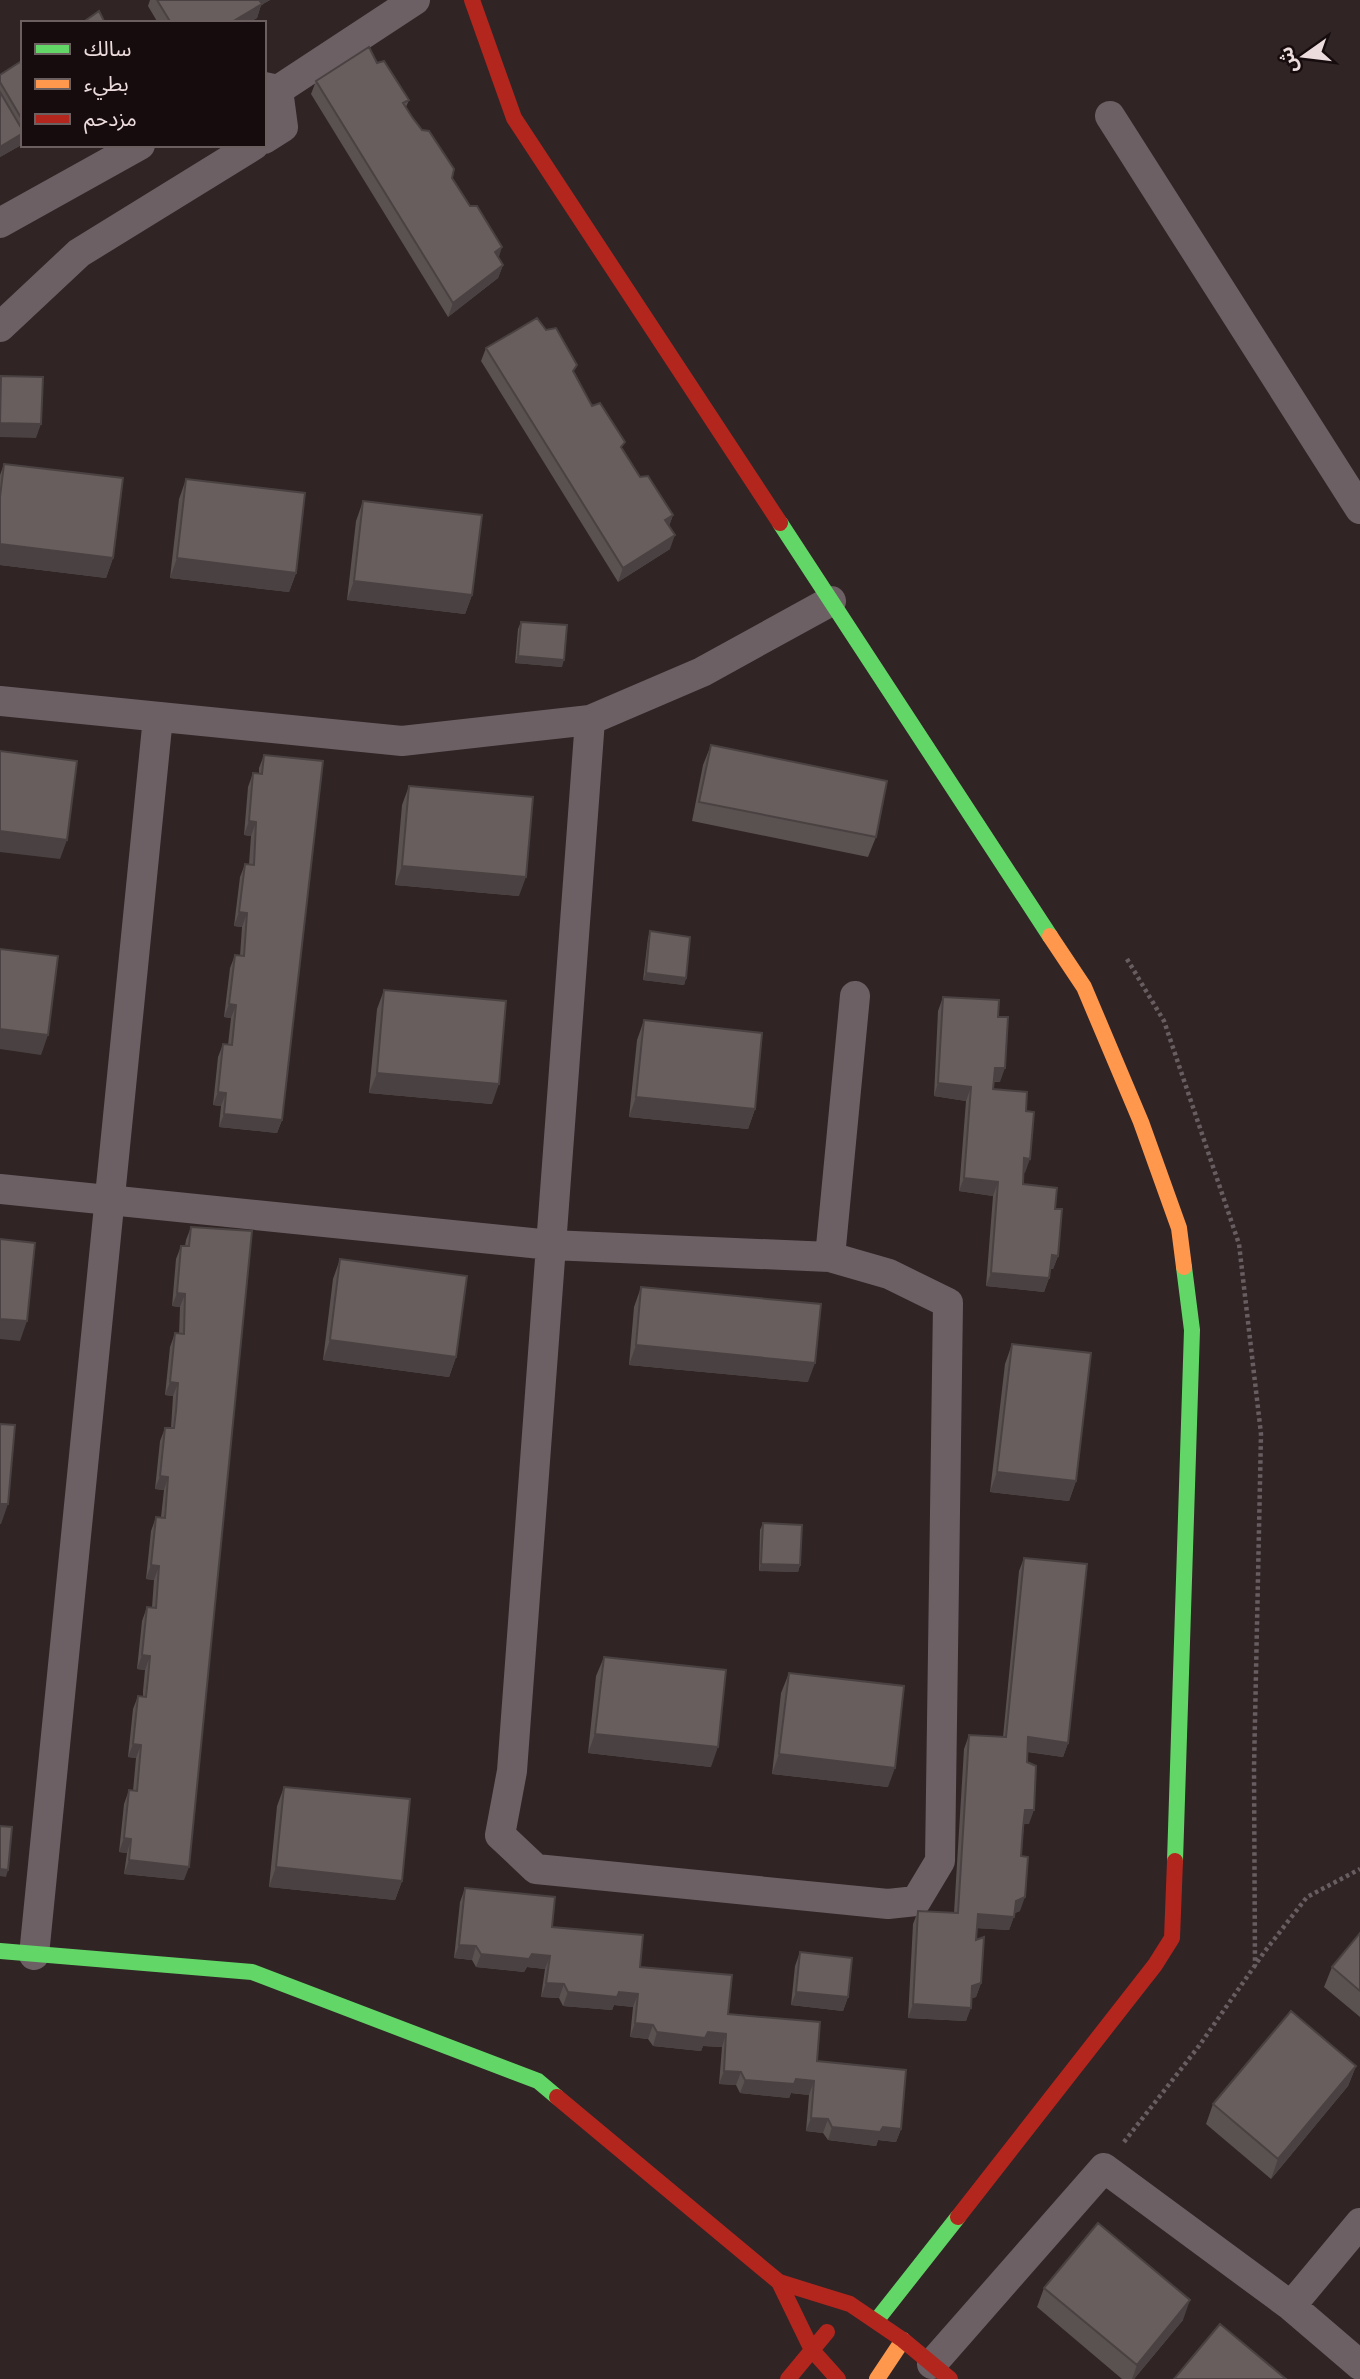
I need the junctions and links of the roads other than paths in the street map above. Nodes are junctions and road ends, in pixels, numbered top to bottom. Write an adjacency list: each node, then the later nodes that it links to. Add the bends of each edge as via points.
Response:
1 (415, 0): 3 (street)
2 (472, 0): 11 (street, via 514,118)
3 (271, 88): 5 (street, via 283,127)
4 (1110, 116): 10 (street)
5 (266, 138)
6 (136, 147): 8 (street)
7 (251, 147): 9 (street, via 79,253)
8 (0, 223)
9 (0, 327)
10 (1360, 509)
11 (831, 601): 14 (street, via 702,672); 26 (street, via 1084,987 1141,1122 1179,1228 1192,1330 1172,1938 1156,1965)
12 (0, 701): 13 (street)
13 (158, 717): 14 (street, via 402,741); 17 (street)
14 (590, 720): 18 (street)
15 (855, 996): 19 (street)
16 (0, 1189): 17 (street)
17 (110, 1199): 18 (street); 21 (street)
18 (551, 1245): 19 (street); 19 (street, via 512,1771 500,1835 536,1870 888,1903 916,1901 940,1861 948,1303 889,1274)
19 (830, 1257)
20 (0, 1951): 21 (street)
21 (34, 1955): 23 (street, via 252,1972 538,2081)
22 (1360, 2222): 24 (street)
23 (779, 2282): 25 (street); 28 (street)
24 (1290, 2306): 29 (street); 30 (street, via 1104,2168)
25 (843, 2313): 26 (street); 28 (street)
26 (876, 2321): 27 (street)
27 (903, 2340): 30 (street); 33 (street)
28 (812, 2350): 31 (street); 32 (street)
29 (1360, 2365)
30 (941, 2371)
31 (788, 2379)
32 (838, 2379)
33 (877, 2379)

